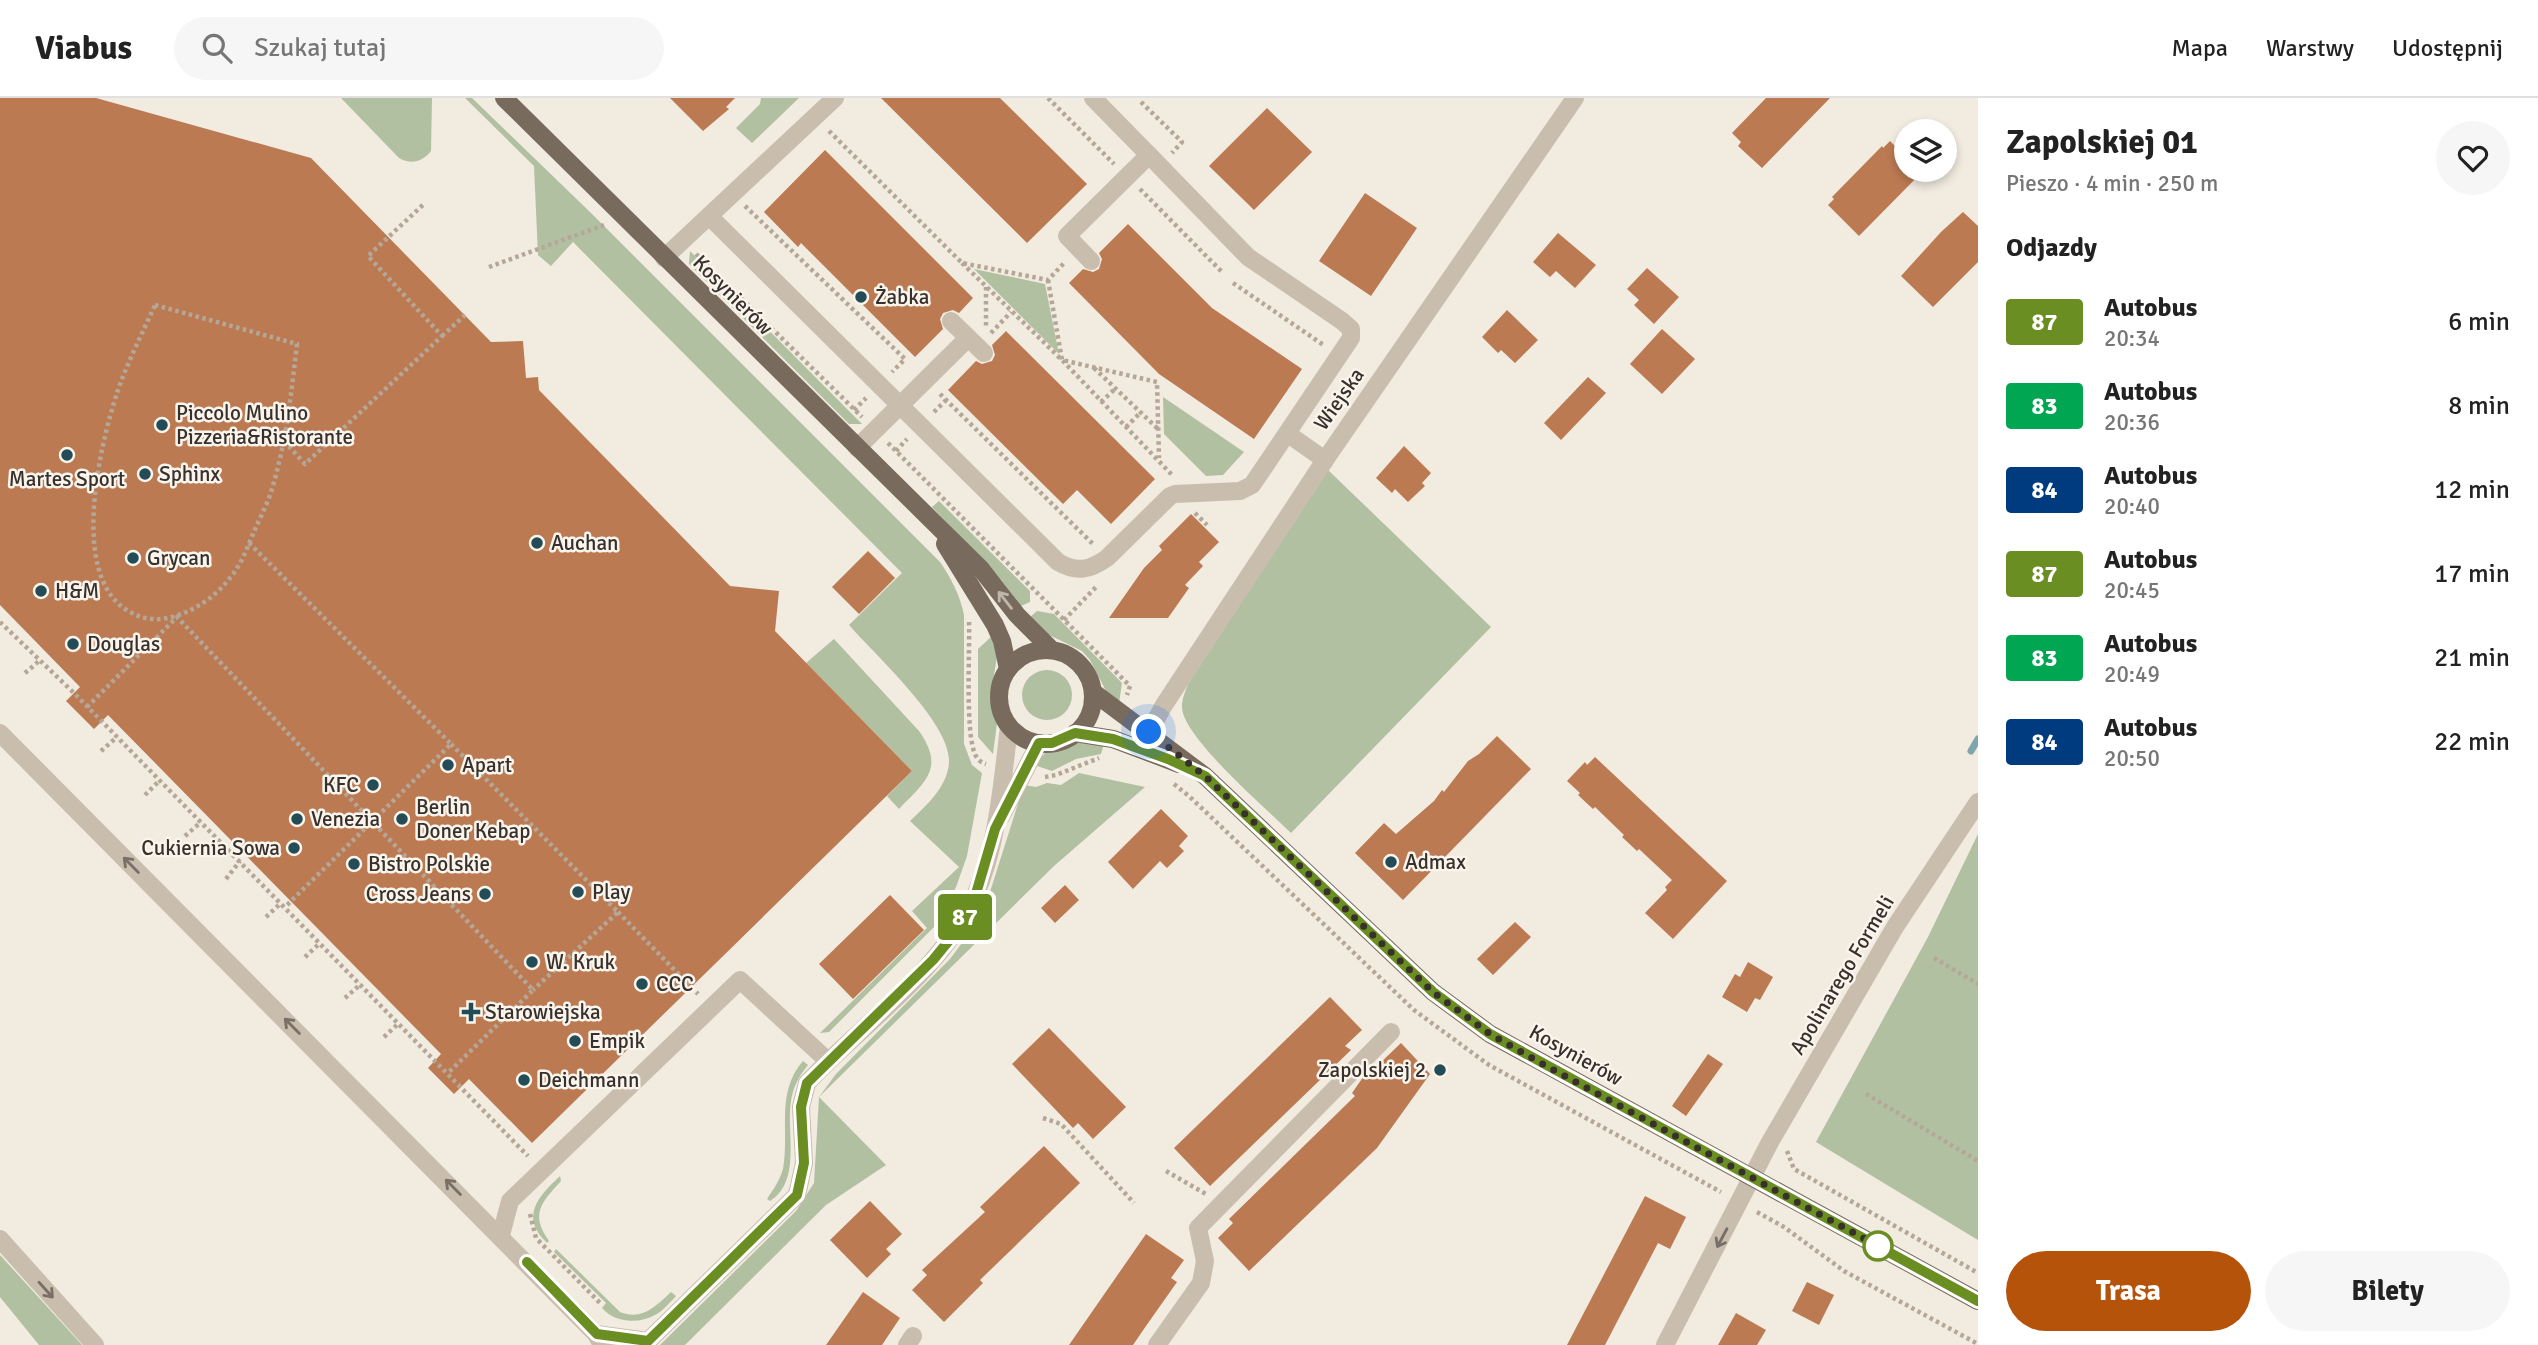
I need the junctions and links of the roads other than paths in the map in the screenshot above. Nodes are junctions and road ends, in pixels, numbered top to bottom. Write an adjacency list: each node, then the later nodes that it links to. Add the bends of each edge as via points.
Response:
1 (504, 98): 7 (main road, Kosynierów)
2 (835, 98): 6 (street)
3 (1094, 98): 5 (street)
4 (1575, 98): 15 (street, Wiejska)
5 (1149, 155): 8 (street, via 1067,236); 13 (street, via 1248,257 1351,328 1347,347)
6 (709, 216): 7 (street); 12 (street)
7 (664, 258): 14 (main road, Kosynierów)
8 (1091, 261)
9 (951, 321): 10 (street)
10 (968, 338): 11 (street); 12 (street)
11 (984, 353)
12 (900, 406): 13 (street, via 1058,562 1081,570 1107,558 1170,496 1245,489); 14 (street)
13 (1288, 434): 15 (street)
14 (857, 449): 16 (main road, Kosynierów)
15 (1325, 460): 21 (street, Wiejska)
16 (932, 523): 17 (main road, Kosynierów, one-way to 16, via 981,569); 18 (main road, Kosynierów, via 995,625)
17 (1052, 650): 18 (main road, via 1027,653); 19 (main road, via 1080,664)
18 (1008, 669): 20 (main road, via 999,698)
19 (1093, 692): 21 (main road, Kosynierów); 23 (main road, via 1089,715)
20 (1009, 727): 24 (main road); 27 (street)
21 (1149, 732): 25 (main road, Kosynierów)
22 (0, 733): 31 (street, one-way to 22)
23 (1075, 733): 24 (main road); 25 (main road, Kosynierów, via 1113,739)
24 (1039, 743): 27 (street)
25 (1205, 776): 30 (main road, Kosynierów, via 1388,952 1462,1014 1541,1063)
26 (1978, 802): 30 (street, Apolinarego Formeli, via 1895,927)
27 (995, 829): 29 (street, via 975,897 951,938)
28 (1391, 1032): 37 (street, via 1198,1228 1205,1261 1201,1283)
29 (828, 1061): 31 (street, via 740,980 523,1187 510,1201); 35 (street, via 807,1083 801,1107 804,1163 797,1195)
30 (1753, 1177): 33 (main road, Kosynierów); 38 (street, Apolinarego Formeli, one-way to 38)
31 (501, 1235): 34 (street)
32 (0, 1239): 36 (street, one-way to 36)
33 (1978, 1301)
34 (599, 1339): 35 (street)
35 (646, 1343)
36 (96, 1345)
37 (1157, 1345)
38 (1665, 1345)

